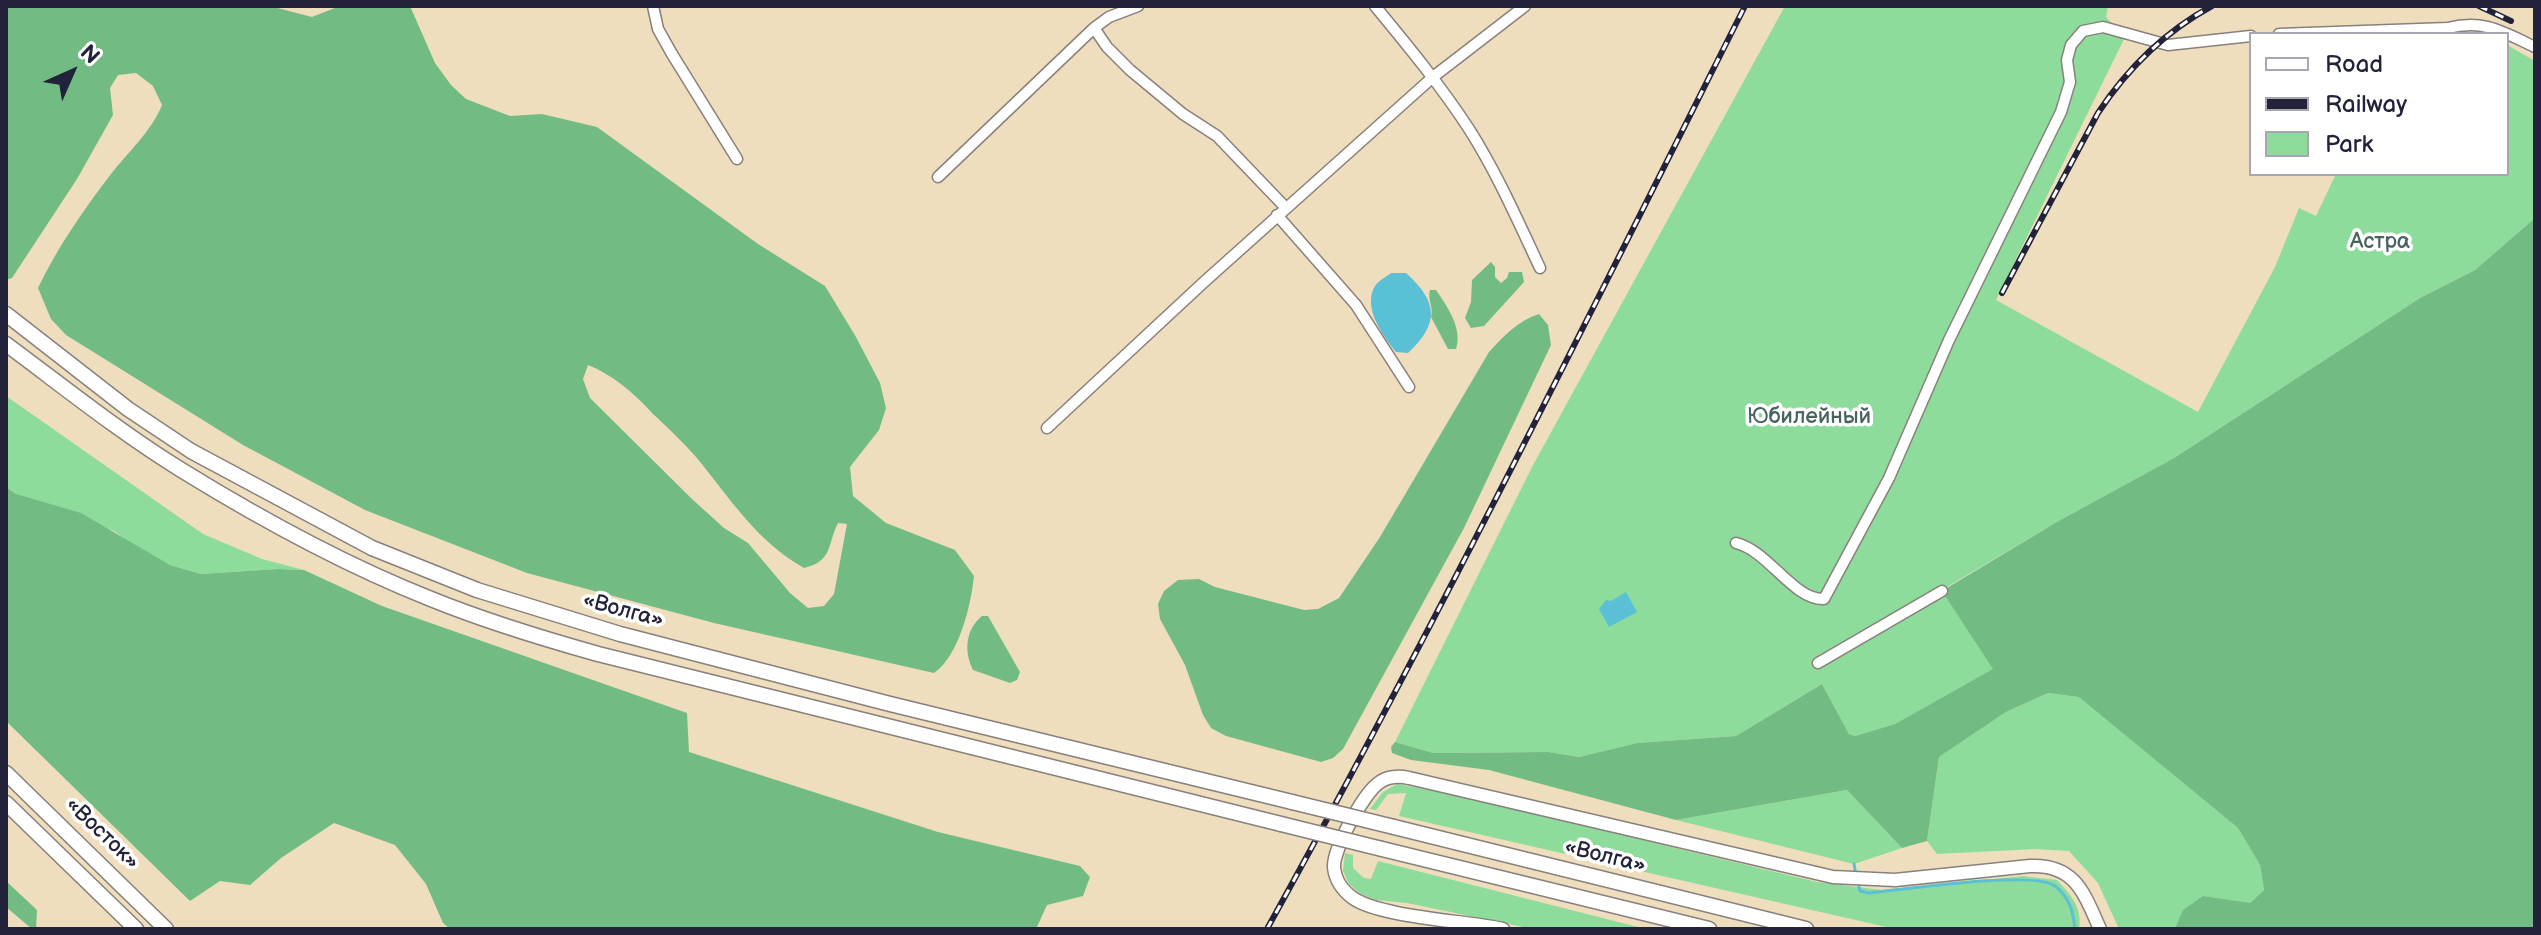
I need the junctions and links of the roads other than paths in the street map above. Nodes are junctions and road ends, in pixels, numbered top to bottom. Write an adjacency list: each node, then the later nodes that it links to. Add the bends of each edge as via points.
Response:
1 (653, 6): 12 (street, via 658,29)
2 (1138, 6): 5 (street)
3 (1375, 6): 11 (street)
4 (1525, 6): 11 (street)
5 (1094, 28): 13 (street); 14 (street, via 1130,70 1217,136)
6 (2344, 32): 7 (street, via 2469,23)
7 (2502, 32)
8 (2509, 35): 10 (street)
9 (2249, 36): 20 (street, via 2168,45 2103,27 2083,31 2071,45 2070,82 2061,112 1949,340 1889,478 1824,599 1815,599 1751,547)
10 (2535, 47)
11 (1433, 77): 14 (street); 15 (street, via 1495,174)
12 (737, 159)
13 (938, 177)
14 (1282, 212): 18 (street, via 1356,305); 19 (street)
15 (1540, 268)
16 (6, 314): 30 (highway, «Волга», bridge, via 191,451 329,527 452,581 620,634 890,704)
17 (6, 344): 29 (highway, «Волга», bridge, via 182,471 316,546 430,599 503,625 598,654)
18 (1409, 387)
19 (1047, 428)
20 (1736, 543)
21 (1942, 591): 22 (street)
22 (1818, 663)
23 (6, 773): 27 (highway, «Восток»)
24 (6, 803): 26 (highway, «Восток»)
25 (2088, 902): 28 (main road, via 2074,880 2050,867 1895,880 1833,877 1409,778 1392,777 1374,786 1335,859 1335,875 1345,891 1380,909); 31 (main road); 32 (main road)
26 (136, 929)
27 (166, 929)
28 (1503, 929)
29 (1709, 929)
30 (1806, 929)
31 (2090, 929)
32 (2100, 929)

